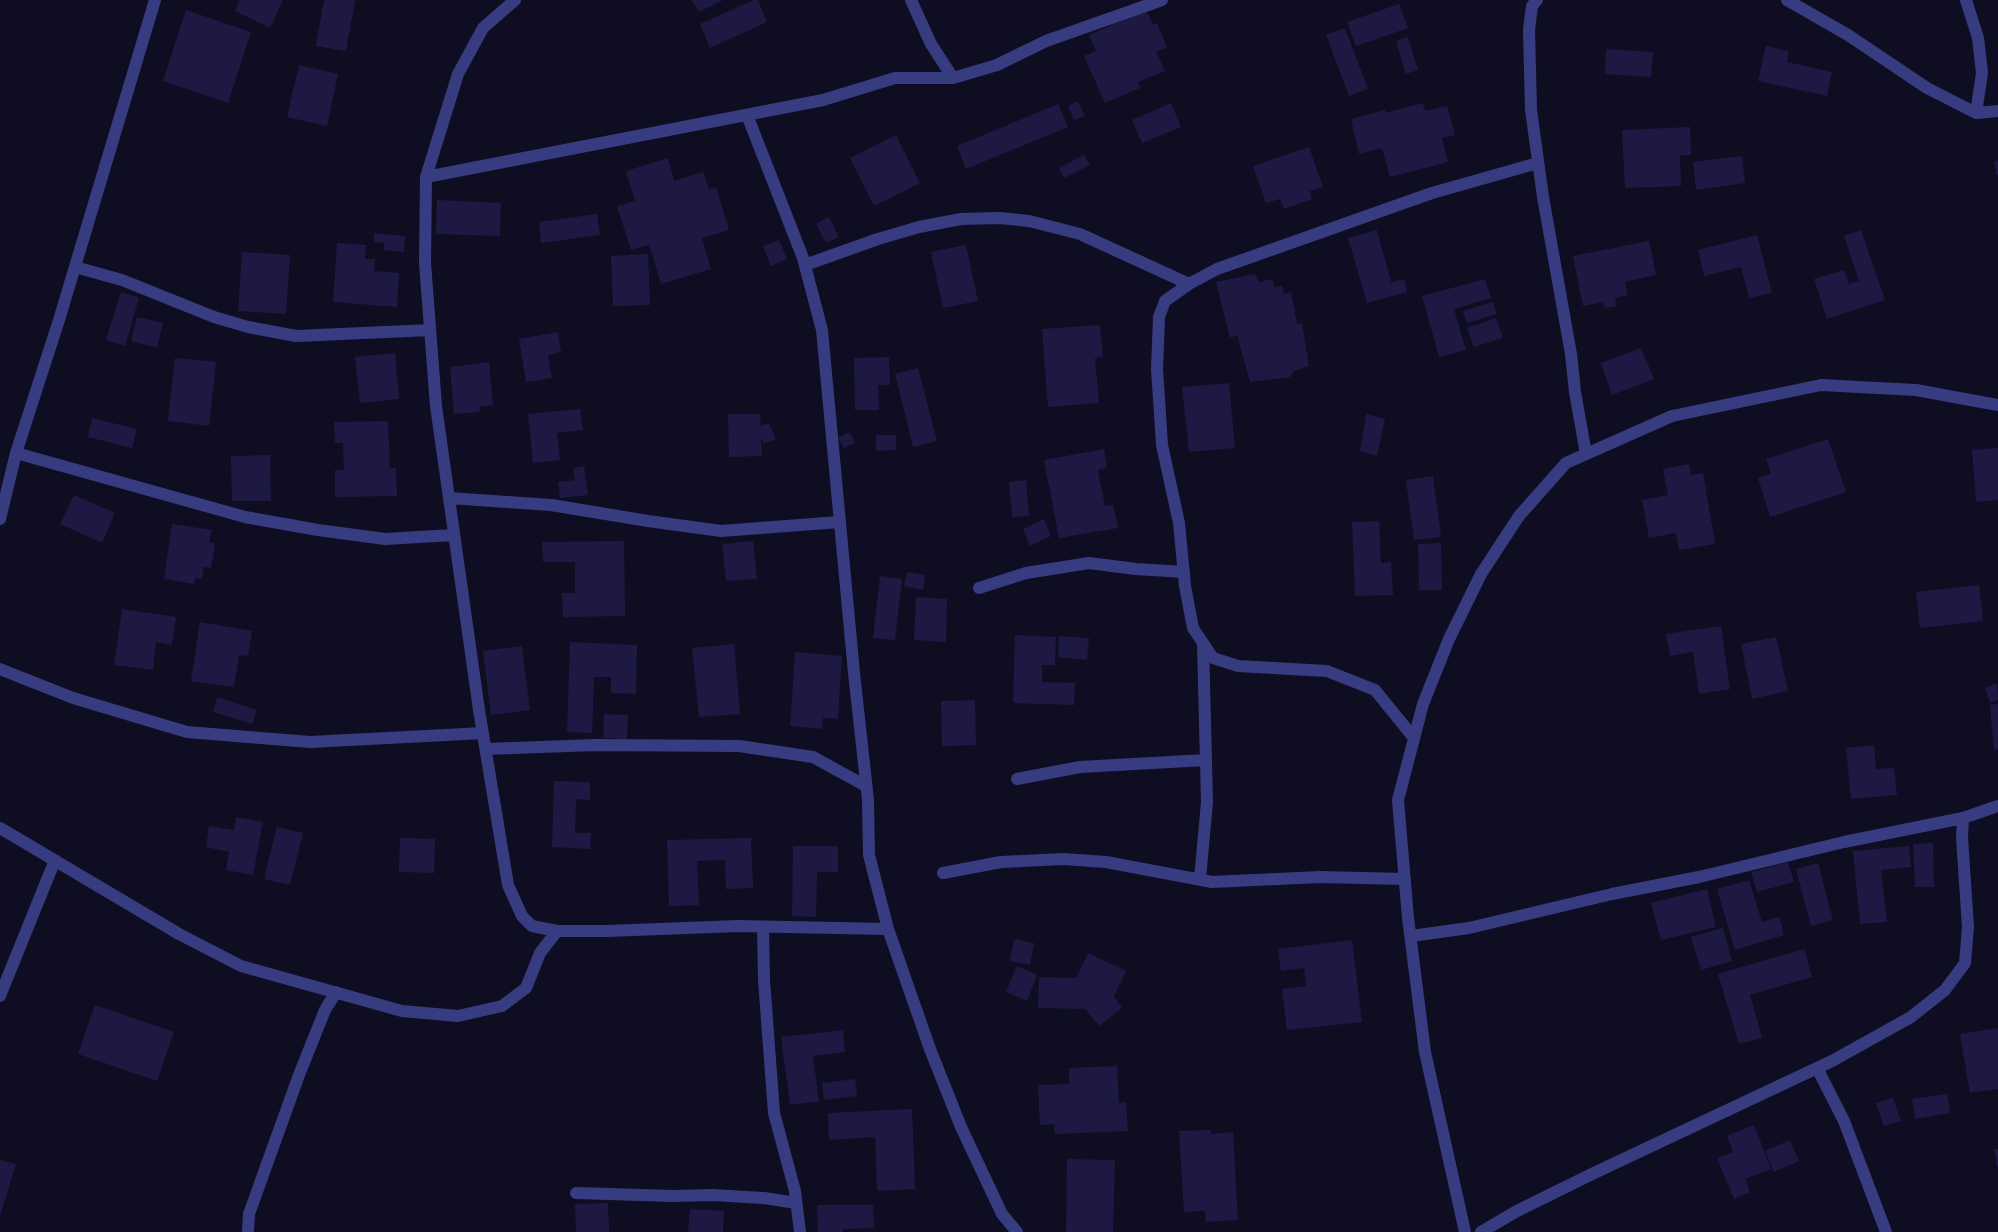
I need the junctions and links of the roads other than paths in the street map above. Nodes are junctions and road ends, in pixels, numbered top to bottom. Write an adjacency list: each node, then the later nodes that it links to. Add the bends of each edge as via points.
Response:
1 (156, 0): 15 (street)
2 (515, 0): 13 (street, via 482,28 458,74)
3 (911, 0): 8 (street, via 931,44)
4 (1162, 0): 8 (street, via 1046,41 997,65)
5 (1537, 0): 12 (street, via 1532,6 1530,30 1530,110)
6 (1788, 0): 10 (street, via 1848,35 1927,88)
7 (1966, 0): 10 (street, via 1978,38 1982,73)
8 (953, 78): 11 (street, via 895,78 823,100)
9 (1998, 111): 10 (street)
10 (1976, 112)
11 (747, 115): 13 (street); 14 (street)
12 (1538, 163): 16 (street, via 1432,193 1217,269); 20 (street)
13 (426, 177): 17 (street, via 425,263)
14 (805, 265): 16 (street, via 919,227 961,219 1000,218 1029,221 1080,234); 24 (street, via 822,330)
15 (75, 267): 17 (street, via 122,280 214,317 286,334 315,336); 19 (street)
16 (1189, 284): 26 (street, via 1165,302 1159,317 1157,360 1162,445 1180,524)
17 (430, 330): 21 (street, via 436,406)
18 (1998, 405): 20 (street, via 1916,390 1821,385 1672,416)
19 (16, 453): 22 (street); 25 (street, via 245,517 385,539)
20 (1586, 454): 31 (street, via 1566,463 1519,516 1481,574 1445,647 1422,704)
21 (449, 498): 24 (street, via 551,505 721,531); 25 (street)
22 (2, 501): 23 (street)
23 (0, 518)
24 (839, 522): 35 (street)
25 (454, 535): 30 (street)
26 (1184, 572): 27 (street, via 1089,563 1026,573); 28 (street, via 1193,628)
27 (979, 588)
28 (1203, 644): 31 (street, via 1213,658 1238,666 1327,671 1374,690); 33 (street)
29 (0, 669): 30 (street, via 73,698 186,732 310,742)
30 (483, 733): 32 (street)
31 (1414, 738): 42 (street, via 1398,800)
32 (486, 749): 35 (street, via 595,745 739,746 813,757); 45 (street, via 508,885 522,916 532,926)
33 (1206, 760): 34 (street, via 1080,767); 41 (street, via 1207,802)
34 (1017, 779)
35 (866, 786): 44 (street, via 869,855)
36 (1998, 806): 37 (street)
37 (1963, 818): 46 (street, via 1470,928); 49 (street, via 1968,927 1965,963 1945,990 1911,1016)
38 (0, 828): 39 (street)
39 (55, 860): 47 (street, via 179,934 241,966); 48 (street)
40 (943, 872): 41 (street, via 1001,862 1063,858 1106,862)
41 (1200, 879): 42 (street, via 1212,882 1320,876)
42 (1405, 879): 46 (street)
43 (763, 927): 44 (street); 45 (street); 51 (street, via 774,1113)
44 (888, 929): 54 (street, via 961,1127 1002,1214)
45 (557, 931): 47 (street, via 540,953 526,988 502,1006 458,1016 402,1011)
46 (1410, 936): 55 (street, via 1426,1052)
47 (336, 992): 52 (street, via 325,1010 292,1094 249,1214)
48 (0, 996)
49 (1817, 1068): 56 (street, via 1594,1173); 57 (street, via 1844,1121)
50 (576, 1193): 51 (street, via 712,1195)
51 (796, 1202): 53 (street)
52 (248, 1232)
53 (800, 1232)
54 (1017, 1232)
55 (1465, 1232)
56 (1481, 1232)
57 (1886, 1232)

